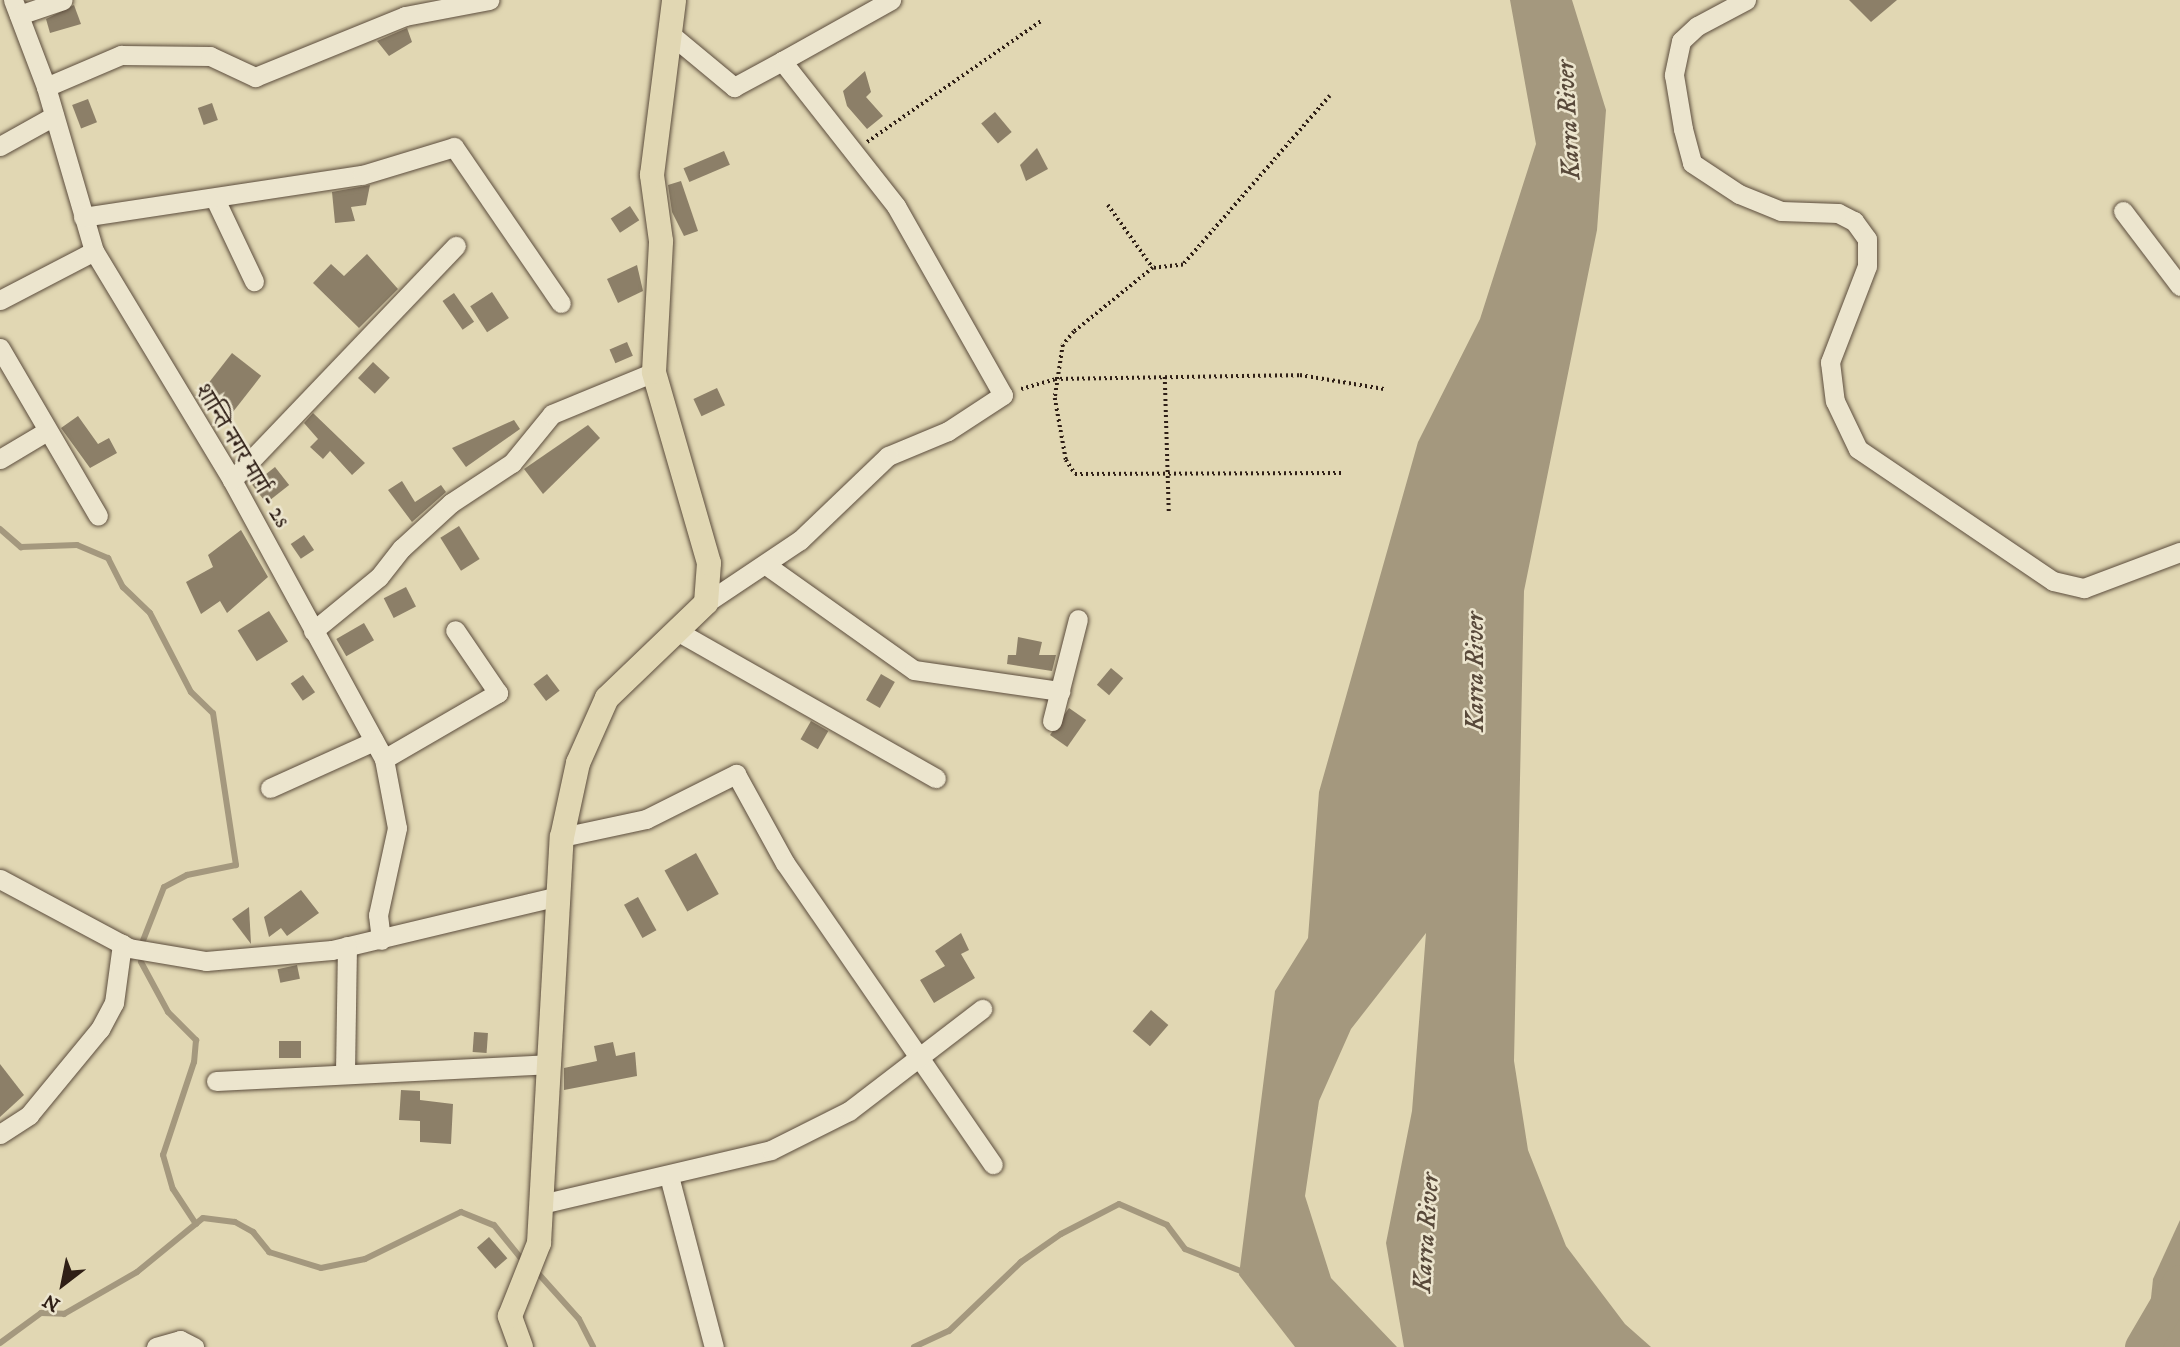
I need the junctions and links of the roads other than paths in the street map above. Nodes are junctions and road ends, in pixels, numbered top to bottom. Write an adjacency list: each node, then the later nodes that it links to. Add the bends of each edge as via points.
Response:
1 (63, 0): 6 (street)
2 (489, 0): 9 (street, via 405,16 255,77 210,56 121,55)
3 (674, 0): 7 (main road)
4 (891, 0): 8 (street)
5 (1746, 0): 27 (street, via 1696,26 1681,41 1674,75 1692,163 1740,194 1781,211 1838,213 1854,221 1867,239 1867,266 1830,362 1835,401 1857,449 1901,483 2053,581 2084,588)
6 (16, 8): 9 (street, शान्ति नगर मार्ग - 2s)
7 (669, 33): 8 (street, via 734,87); 22 (main road, via 652,175 661,241)
8 (782, 61): 28 (street, via 850,155 896,206 1003,395 948,432 888,456)
9 (46, 87): 10 (street, शान्ति नगर मार्ग - 2s)
10 (54, 116): 11 (street); 14 (street, शान्ति नगर मार्ग - 2s)
11 (0, 146)
12 (215, 199): 14 (street); 18 (street); 20 (street, via 362,175 454,147)
13 (2123, 211): 17 (street)
14 (83, 216): 16 (street, शान्ति नगर मार्ग - 2s)
15 (456, 246): 25 (street)
16 (94, 251): 19 (street); 25 (street, शान्ति नगर मार्ग - 2s)
17 (2178, 277)
18 (254, 281)
19 (0, 300)
20 (561, 303)
21 (0, 348): 23 (street)
22 (654, 372): 29 (main road, via 709,564); 31 (street, via 552,414 512,463 451,503 402,548 379,577)
23 (47, 431): 24 (street); 26 (street)
24 (0, 458)
25 (232, 480): 31 (street, शान्ति नगर मार्ग - 2s)
26 (97, 516)
27 (2180, 552)
28 (766, 565): 29 (street); 34 (street, via 914,670)
29 (706, 603): 33 (main road)
30 (1078, 619): 34 (street)
31 (313, 631): 36 (street, शान्ति नगर मार्ग - 2s)
32 (455, 631): 37 (street, via 498,693)
33 (676, 631): 38 (street); 40 (main road, via 607,698 578,763)
34 (1060, 691): 35 (street)
35 (1052, 722)
36 (374, 741): 37 (street, शान्ति नगर मार्ग - 2s); 39 (street)
37 (384, 759): 43 (street, शान्ति नगर मार्ग - 2s, via 397,828 378,915)
38 (936, 778)
39 (270, 788)
40 (562, 837): 42 (main road); 47 (street, via 646,819 736,774 785,863)
41 (0, 879): 44 (street)
42 (559, 896): 43 (street); 48 (main road)
43 (381, 940): 45 (street)
44 (122, 944): 45 (street, via 150,956 206,961); 51 (street, via 114,1003 100,1030 29,1115)
45 (346, 946): 49 (street)
46 (982, 1009): 47 (street)
47 (922, 1060): 52 (street); 53 (street, via 849,1111 771,1150)
48 (548, 1064): 49 (street); 54 (main road)
49 (345, 1072): 50 (street)
50 (216, 1081)
51 (0, 1134)
52 (993, 1164)
53 (669, 1176): 54 (street); 58 (street)
54 (541, 1205): 57 (main road, via 534,1257 519,1281 510,1316)
55 (156, 1347): 56 (street, via 180,1340)
56 (194, 1347)
57 (521, 1347)
58 (714, 1347)

